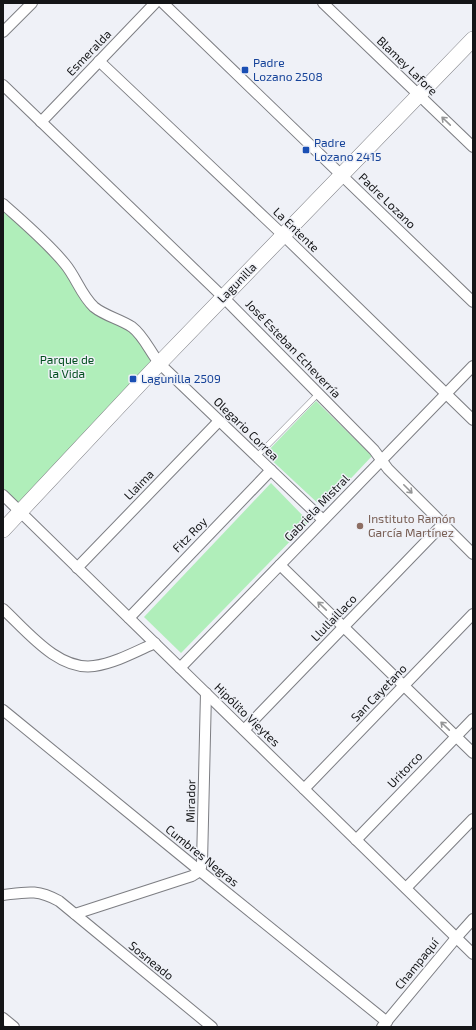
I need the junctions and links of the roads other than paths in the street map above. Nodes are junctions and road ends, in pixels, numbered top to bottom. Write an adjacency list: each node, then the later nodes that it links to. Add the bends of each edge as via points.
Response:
1 (32, 3): 5 (street)
2 (155, 3): 7 (street, Esmeralda)
3 (163, 3): 12 (street, Padre Lozano)
4 (323, 3): 9 (street, Blamey Lafore)
5 (3, 32)
6 (473, 38): 9 (main road, Lagunilla)
7 (99, 61): 10 (street, Esmeralda); 14 (street, La Entente)
8 (3, 85): 10 (street, José Esteban Echeverría)
9 (418, 95): 11 (street, Blamey Lafore, one-way to 9); 12 (main road, Lagunilla)
10 (41, 122): 15 (street, José Esteban Echeverría)
11 (473, 147)
12 (341, 175): 14 (main road, Lagunilla); 16 (street, Padre Lozano)
13 (3, 204): 17 (street, Olegario Correa, via 61,259 94,306 133,328)
14 (283, 235): 15 (main road, Lagunilla); 20 (street, La Entente)
15 (224, 297): 17 (main road, Lagunilla); 19 (street, José Esteban Echeverría)
16 (473, 302)
17 (160, 364): 22 (street, Olegario Correa); 27 (main road, Lagunilla)
18 (473, 366): 20 (street, Gabriela Mistral)
19 (318, 394): 23 (lane); 24 (street, José Esteban Echeverría)
20 (446, 394): 21 (street, La Entente); 24 (street, Gabriela Mistral)
21 (473, 420)
22 (219, 421): 23 (street, Olegario Correa); 33 (street, Llaima)
23 (257, 456): 25 (street, Olegario Correa)
24 (382, 460): 28 (street, Gabriela Mistral); 29 (street, José Esteban Echeverría, one-way to 29)
25 (271, 470): 28 (street, Olegario Correa); 36 (street, Fitz Roy)
26 (3, 495): 27 (street, Hipólito Vieytes)
27 (20, 512): 30 (main road, Lagunilla); 33 (street, Hipólito Vieytes)
28 (323, 520): 32 (street, Gabriela Mistral)
29 (443, 524): 31 (street, José Esteban Echeverría); 37 (street, Llullaillaco)
30 (3, 530)
31 (473, 554)
32 (280, 565): 37 (street, one-way to 32); 39 (street, Gabriela Mistral)
33 (77, 568): 36 (street, Hipólito Vieytes)
34 (3, 609): 38 (street, via 49,652 73,664 93,666 108,663)
35 (473, 614): 40 (street, San Cayetano)
36 (129, 618): 38 (street, Hipólito Vieytes)
37 (343, 627): 40 (street); 44 (street, Llullaillaco)
38 (155, 643): 39 (street, Hipólito Vieytes)
39 (180, 668): 41 (street, Hipólito Vieytes)
40 (404, 686): 45 (street, one-way to 40); 47 (street, San Cayetano)
41 (206, 693): 44 (street, Hipólito Vieytes); 50 (street, Mirador)
42 (3, 710): 50 (street, Cumbres Negras)
43 (473, 719): 45 (street, Uritorco)
44 (244, 730): 47 (street, Hipólito Vieytes)
45 (456, 736): 46 (street); 49 (street, Uritorco)
46 (473, 753)
47 (304, 789): 49 (street, Hipólito Vieytes)
48 (473, 819): 51 (street)
49 (356, 840): 51 (street, Hipólito Vieytes)
50 (200, 872): 53 (street); 58 (street, Cumbres Negras)
51 (406, 888): 55 (street, Hipólito Vieytes)
52 (3, 894): 53 (street, Sosneado, via 29,891 41,893 59,901)
53 (75, 914): 60 (street, Sosneado)
54 (473, 919): 55 (street, Champaquí)
55 (456, 938): 56 (street, Hipólito Vieytes); 58 (street, Champaquí)
56 (473, 954)
57 (3, 1018): 59 (street)
58 (384, 1024)
59 (14, 1027)
60 (212, 1027)

